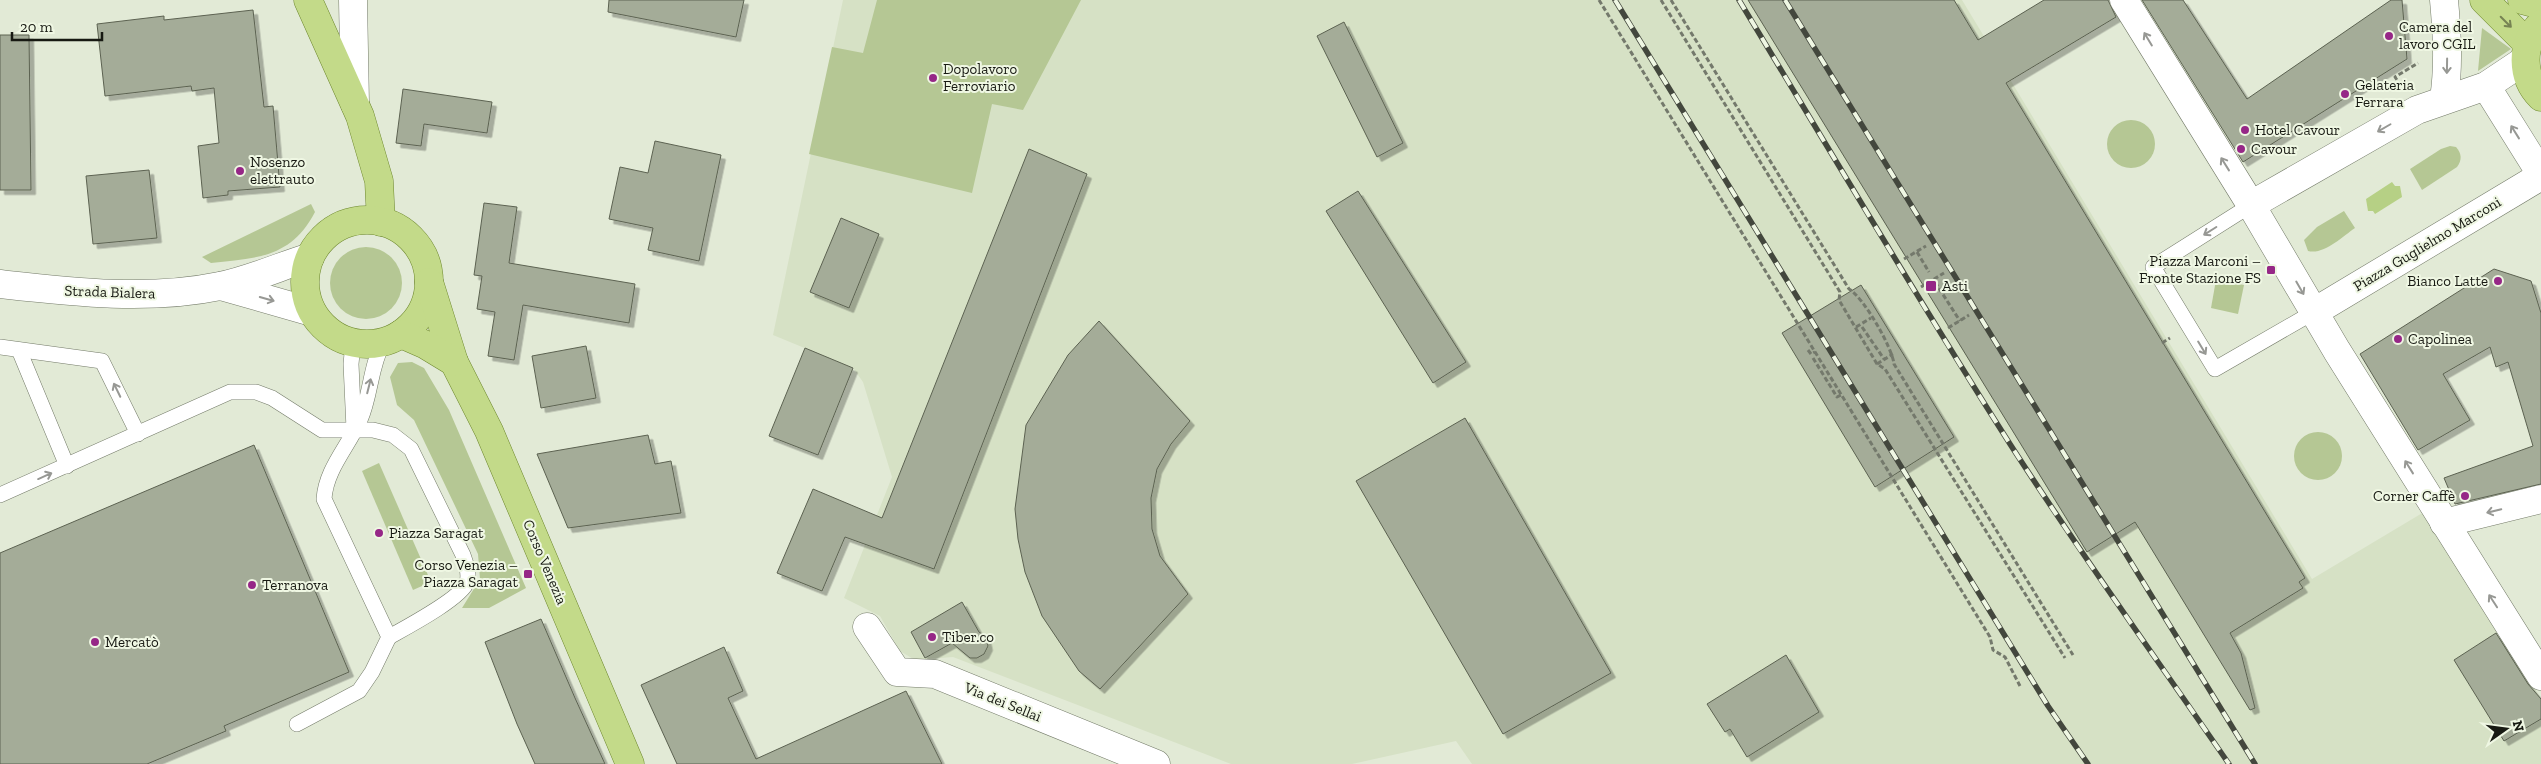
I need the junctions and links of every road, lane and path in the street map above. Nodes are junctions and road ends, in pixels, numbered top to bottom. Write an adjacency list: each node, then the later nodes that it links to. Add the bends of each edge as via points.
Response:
1 (308, 0): 17 (main road)
2 (353, 0): 17 (street)
3 (1599, 0): 45 (path)
4 (1661, 0): 38 (path, via 1840,292 1838,300)
5 (1671, 0): 34 (path, via 1849,289 1856,294)
6 (2124, 0): 19 (street, one-way to 6)
7 (2444, 0): 16 (street, one-way to 16, via 2447,34)
8 (2484, 0): 11 (main road, one-way to 11)
9 (2522, 0): 10 (main road)
10 (2541, 5)
11 (2531, 42): 14 (street, Piazza Guglielmo Marconi); 15 (main road, via 2527,76)
12 (2419, 62): 13 (path)
13 (2395, 78)
14 (2486, 86): 16 (street, Piazza Guglielmo Marconi); 18 (street, one-way to 14)
15 (2541, 97)
16 (2444, 99): 19 (street, Piazza Guglielmo Marconi, one-way to 19, via 2417,110)
17 (355, 104): 20 (main road, via 379,181)
18 (2541, 175): 32 (street, Piazza Guglielmo Marconi)
19 (2252, 205): 32 (street, one-way to 32); 32 (lane, Piazza Guglielmo Marconi, one-way to 32, via 2153,267 2215,369)
20 (381, 222): 23 (main road, via 360,220 339,226 322,239); 27 (main road, via 400,230 416,244 425,262)
21 (1926, 246): 22 (path)
22 (1916, 252): 24 (path); 26 (path)
23 (310, 257): 29 (street, Strada Bialera); 31 (main road, via 305,277 306,295)
24 (1904, 259)
25 (1944, 273): 26 (path)
26 (1934, 281): 30 (path); 36 (path)
27 (429, 282): 40 (main road, via 425,303 415,321); 49 (main road, Corso Venezia)
28 (0, 284): 29 (street, Strada Bialera, via 125,294)
29 (221, 286): 31 (street, Strada Bialera, one-way to 31)
30 (1921, 287)
31 (312, 312): 41 (main road, via 337,337)
32 (2314, 312): 57 (street, one-way to 32)
33 (1969, 315): 36 (path)
34 (1871, 318): 37 (path); 46 (path)
35 (1858, 320): 37 (path)
36 (1960, 321): 39 (path)
37 (1862, 325): 38 (path); 48 (path)
38 (1856, 327): 50 (path)
39 (1948, 328)
40 (392, 339): 41 (main road); 49 (main road, via 426,344); 52 (lane, one-way to 40, via 360,420 376,356)
41 (353, 343): 52 (lane)
42 (0, 348): 43 (lane)
43 (19, 350): 53 (lane, one-way to 43, via 102,361); 54 (lane)
44 (1808, 350): 45 (path, via 1811,354)
45 (1815, 352): 51 (path)
46 (1893, 354): 48 (path); 60 (path, via 1894,364)
47 (1813, 358): 51 (path, via 1837,397)
48 (1884, 359): 50 (path)
49 (454, 362): 65 (main road, Corso Venezia, via 489,431)
50 (1878, 364): 61 (path, via 1885,369)
51 (1841, 395): 63 (path, via 1990,637 1993,650 2005,657)
52 (354, 429): 53 (lane, via 322,430 272,398 241,391 230,392); 59 (lane, via 325,484 324,499); 59 (lane, via 393,435 411,449 464,555 468,570 463,590)
53 (138, 434): 54 (lane)
54 (67, 466): 55 (lane, one-way to 54)
55 (0, 494)
56 (2541, 499): 57 (street, one-way to 57)
57 (2444, 523): 62 (street, one-way to 57)
58 (867, 627): 66 (street, Via dei Sellai, via 897,672 935,674)
59 (388, 637): 64 (lane, via 359,691)
60 (2073, 655)
61 (2065, 658)
62 (2541, 676)
63 (2020, 686)
64 (297, 724)
65 (630, 764)
66 (1156, 764)

